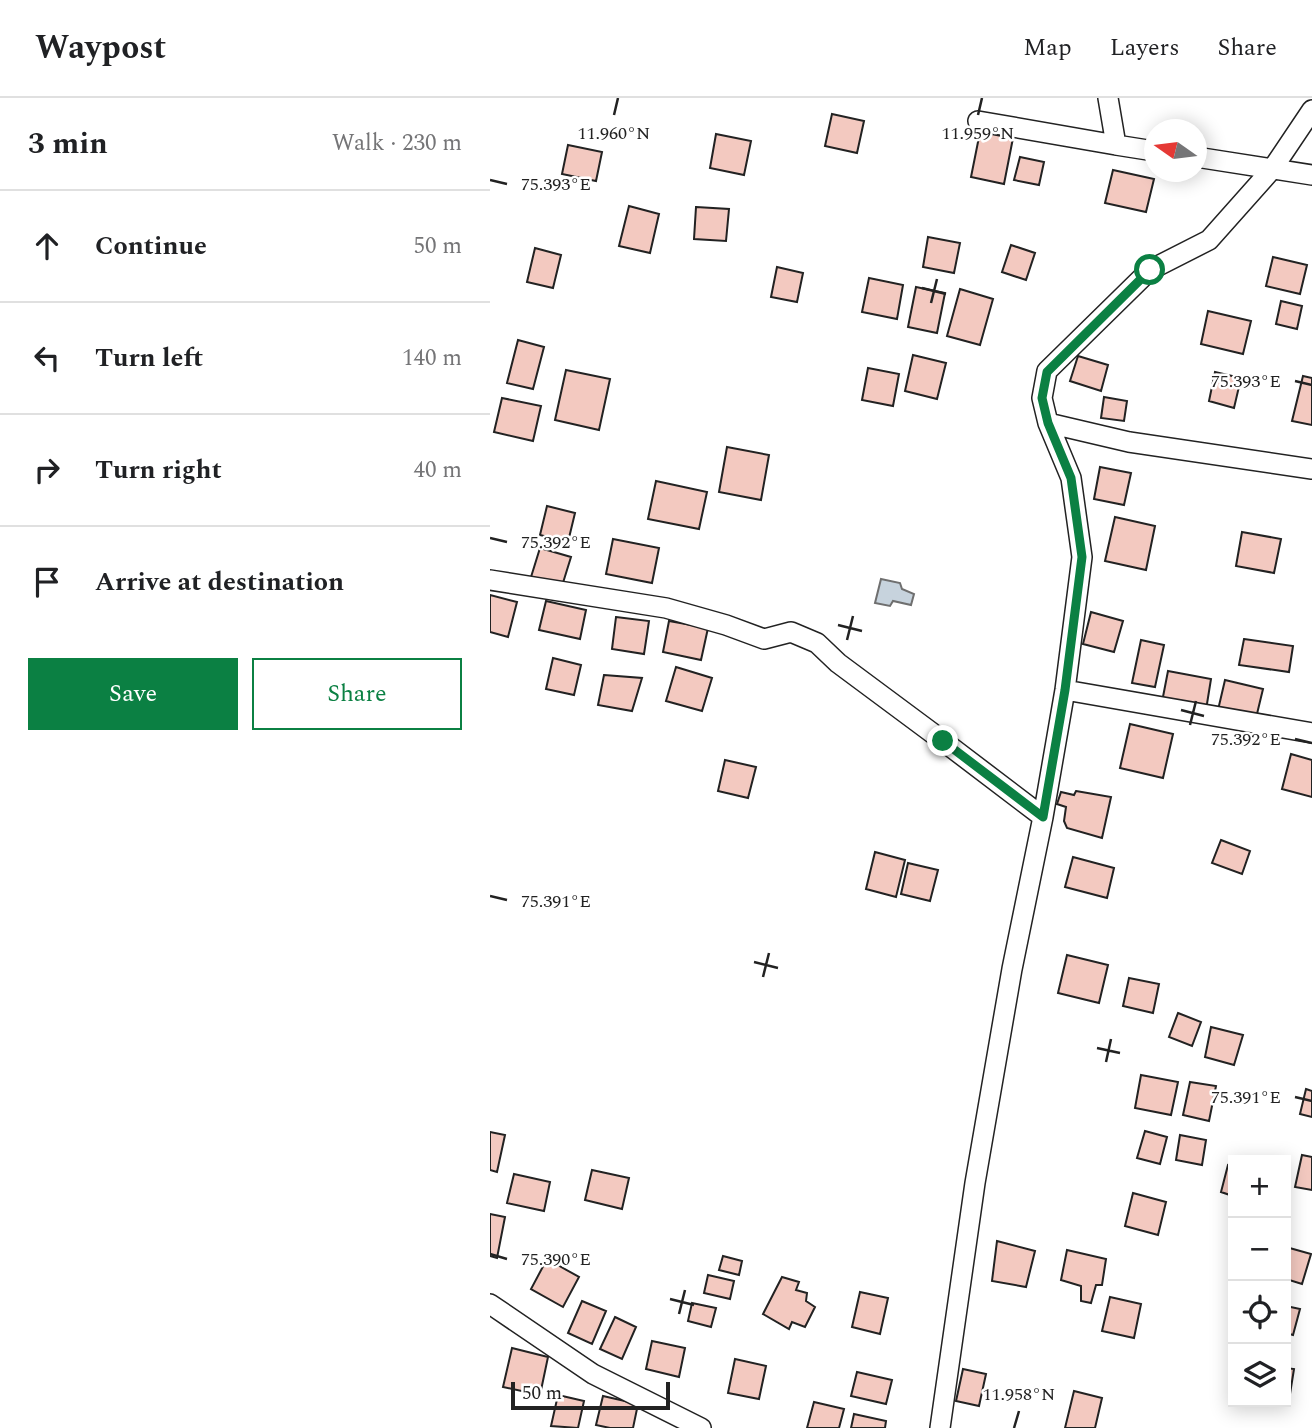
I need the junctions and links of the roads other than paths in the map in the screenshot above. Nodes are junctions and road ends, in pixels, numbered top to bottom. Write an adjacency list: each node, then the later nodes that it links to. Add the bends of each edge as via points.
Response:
1 (1108, 98): 4 (street)
2 (1312, 110): 7 (street)
3 (978, 121): 4 (street)
4 (1116, 145): 5 (street)
5 (1144, 149)
6 (1207, 159): 7 (street)
7 (1273, 168): 8 (street); 9 (street, via 1209,240 1150,270 1047,372 1042,398)
8 (1312, 175)
9 (1048, 423): 10 (street, via 1129,442); 12 (street, via 1071,478 1082,557)
10 (1312, 469)
11 (490, 580): 14 (street, via 666,608 764,639 791,632 817,643)
12 (1065, 690): 13 (street); 14 (street)
13 (1312, 733)
14 (1043, 817): 17 (street, via 975,1183)
15 (490, 1304): 16 (street, via 593,1374)
16 (701, 1428)
17 (940, 1428)

